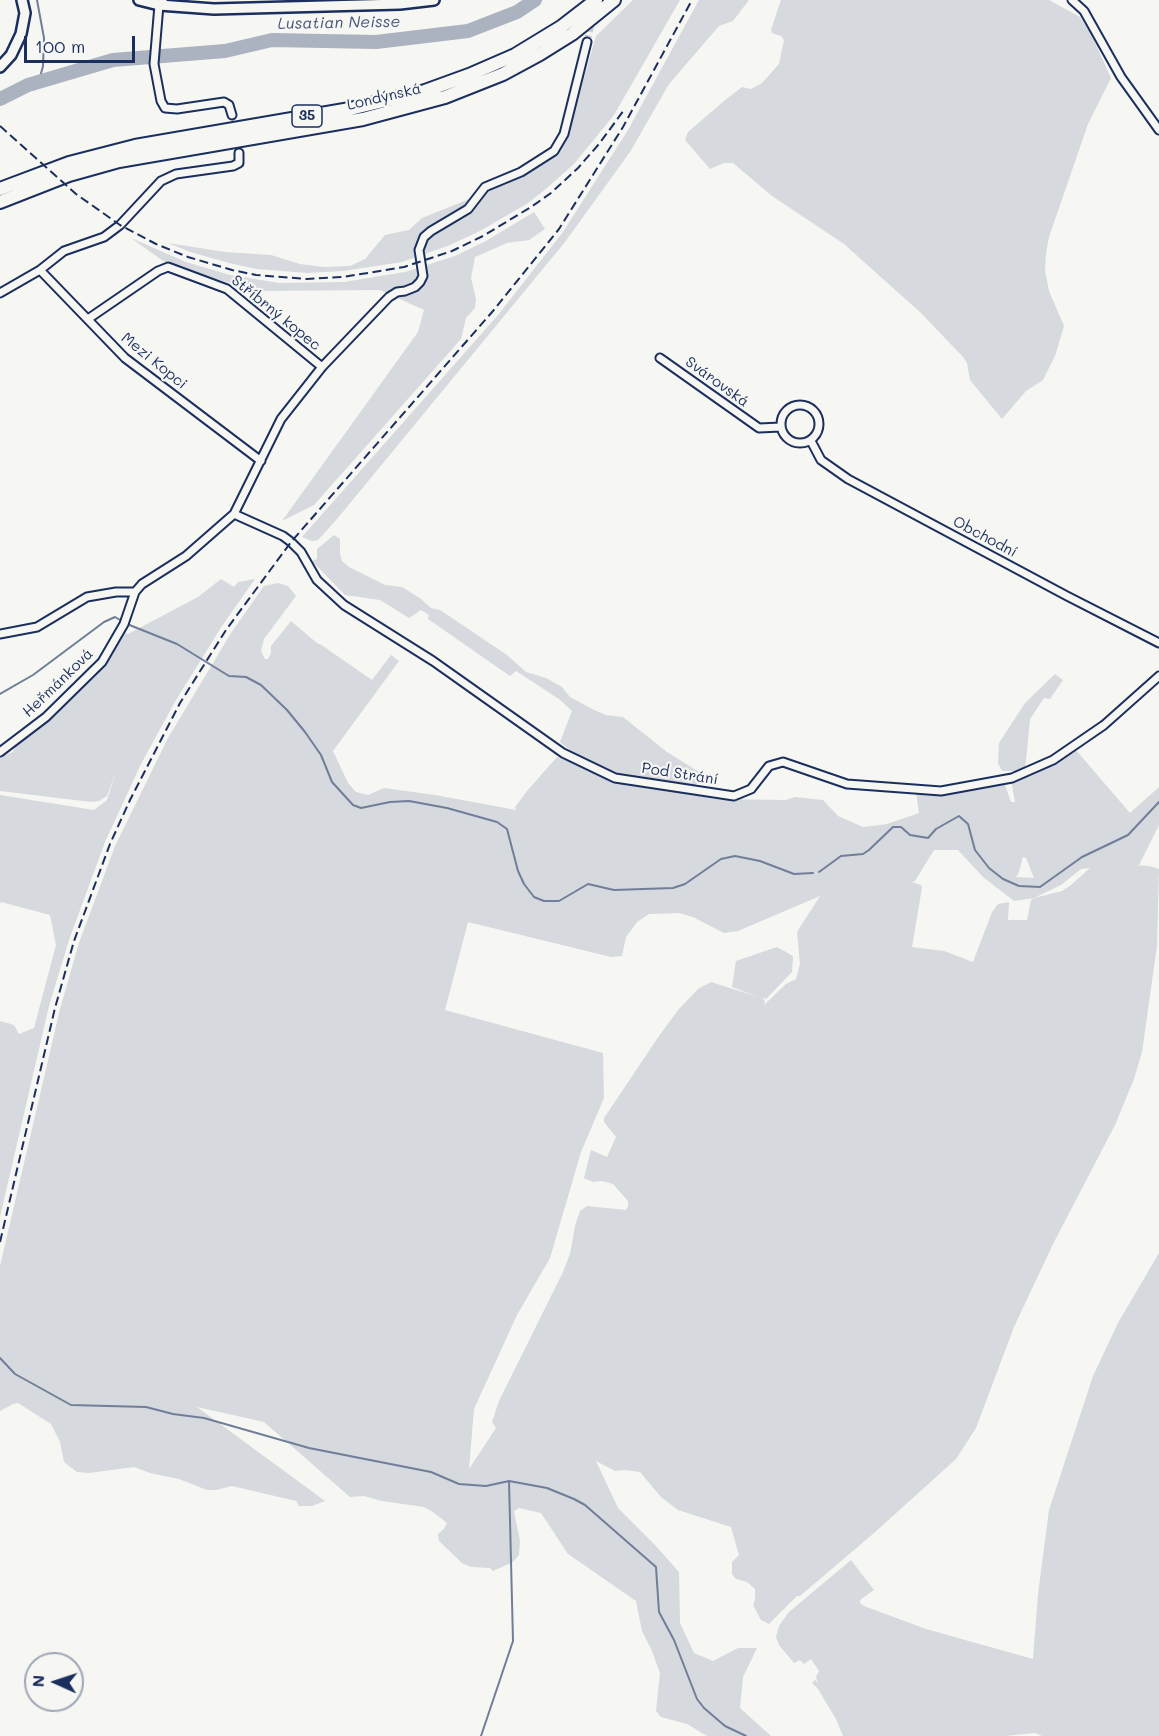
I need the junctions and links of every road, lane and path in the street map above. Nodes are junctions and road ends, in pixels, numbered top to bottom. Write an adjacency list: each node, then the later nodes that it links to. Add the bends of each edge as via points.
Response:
1 (22, 0): 11 (street, via 25,13 21,34)
2 (139, 0): 8 (street)
3 (389, 0): 9 (street)
4 (434, 0): 9 (street)
5 (596, 0): 15 (highway, Londýnská / 35, via 515,55 425,91 350,109 135,146 69,163)
6 (614, 0): 16 (highway, Londýnská / 35, via 540,54 504,74 445,98 363,119 119,161 69,175)
7 (1072, 0): 13 (street, via 1084,11 1121,77)
8 (161, 3): 9 (street, via 214,9); 12 (street, via 154,64 165,108 224,102)
9 (400, 4)
10 (587, 42): 21 (street, Stříbrný kopec, via 564,134 554,150 521,172 486,187 468,209 424,237 419,250 423,276 420,282 389,297)
11 (0, 67)
12 (232, 115)
13 (1159, 130)
14 (239, 153): 17 (street, via 239,163 233,166 176,174 160,181 104,237 64,251)
15 (0, 189)
16 (0, 202)
17 (40, 270): 18 (street); 19 (street, Mezi Kopci)
18 (0, 293)
19 (87, 319): 21 (street, Stříbrný kopec, via 168,267 227,289); 24 (street, Mezi Kopci, via 125,358)
20 (660, 358): 22 (street, Svárovská, via 759,428)
21 (322, 367): 24 (street, Stříbrný kopec, via 281,418)
22 (781, 427): 23 (street, via 791,442); 23 (street, via 789,408 809,407 820,426)
23 (811, 441): 28 (street, Obchodní, via 821,460 848,478)
24 (261, 461): 25 (street, Stříbrný kopec)
25 (234, 514): 26 (street, Stříbrný kopec, via 186,556); 29 (street, Pod Strání, via 291,542 317,580 344,605 433,661 563,753 615,778 734,796 751,789 769,766 783,762 847,784 941,791 1012,778 1053,760 1104,725)
26 (135, 592): 27 (street, via 87,597 37,627); 30 (street, Heřmánková, via 124,624 102,662 46,717)
27 (0, 634)
28 (1159, 643)
29 (1159, 676)
30 (0, 752)

